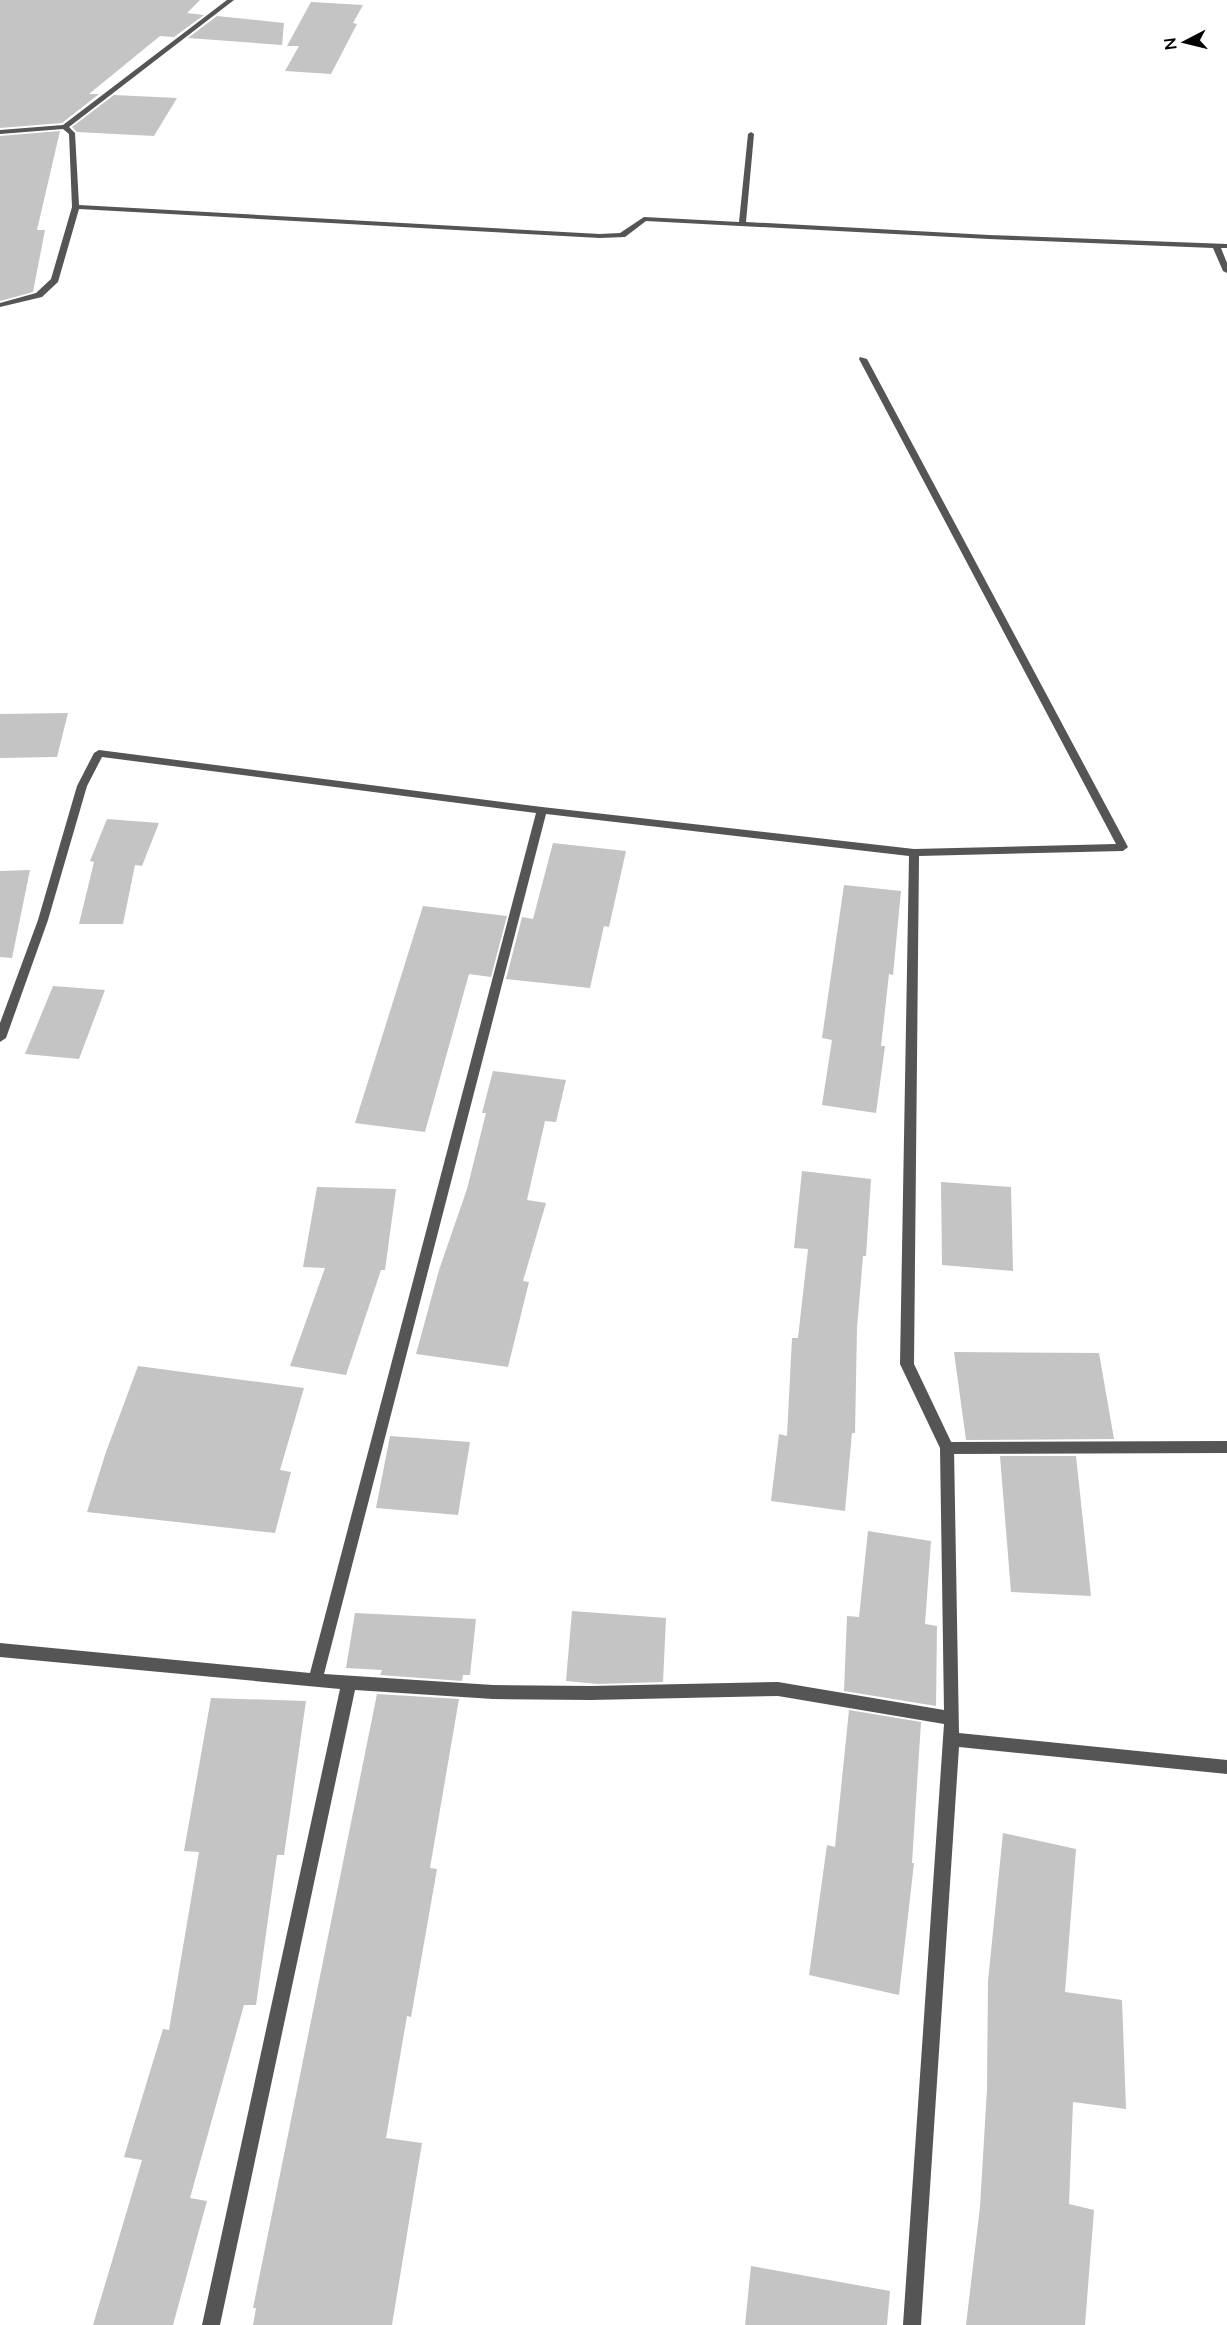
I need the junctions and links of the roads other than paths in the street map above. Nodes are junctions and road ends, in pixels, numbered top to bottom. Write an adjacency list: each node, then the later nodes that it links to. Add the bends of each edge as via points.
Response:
1 (231, 0): 2 (street)
2 (65, 127): 3 (street); 5 (street, via 72,133)
3 (0, 132)
4 (751, 134): 6 (street)
5 (76, 207): 6 (street, via 600,236 622,235 644,219); 10 (street, via 55,280 39,295)
6 (742, 224): 7 (street)
7 (1216, 246): 8 (street); 9 (street)
8 (1227, 246)
9 (1227, 271)
10 (0, 305)
11 (863, 359): 13 (street, via 1123,847)
12 (542, 810): 13 (street); 14 (street, via 99,753 82,786 43,920); 18 (street)
13 (914, 853): 16 (street, via 907,1364)
14 (0, 1038)
15 (1227, 1447): 16 (street)
16 (947, 1448): 20 (street)
17 (0, 1650): 18 (street)
18 (315, 1680): 19 (street)
19 (349, 1682): 20 (street, via 494,1692 778,1689); 23 (street)
20 (952, 1718): 21 (street)
21 (952, 1738): 22 (street); 24 (street)
22 (1227, 1767)
23 (211, 2325)
24 (912, 2325)

